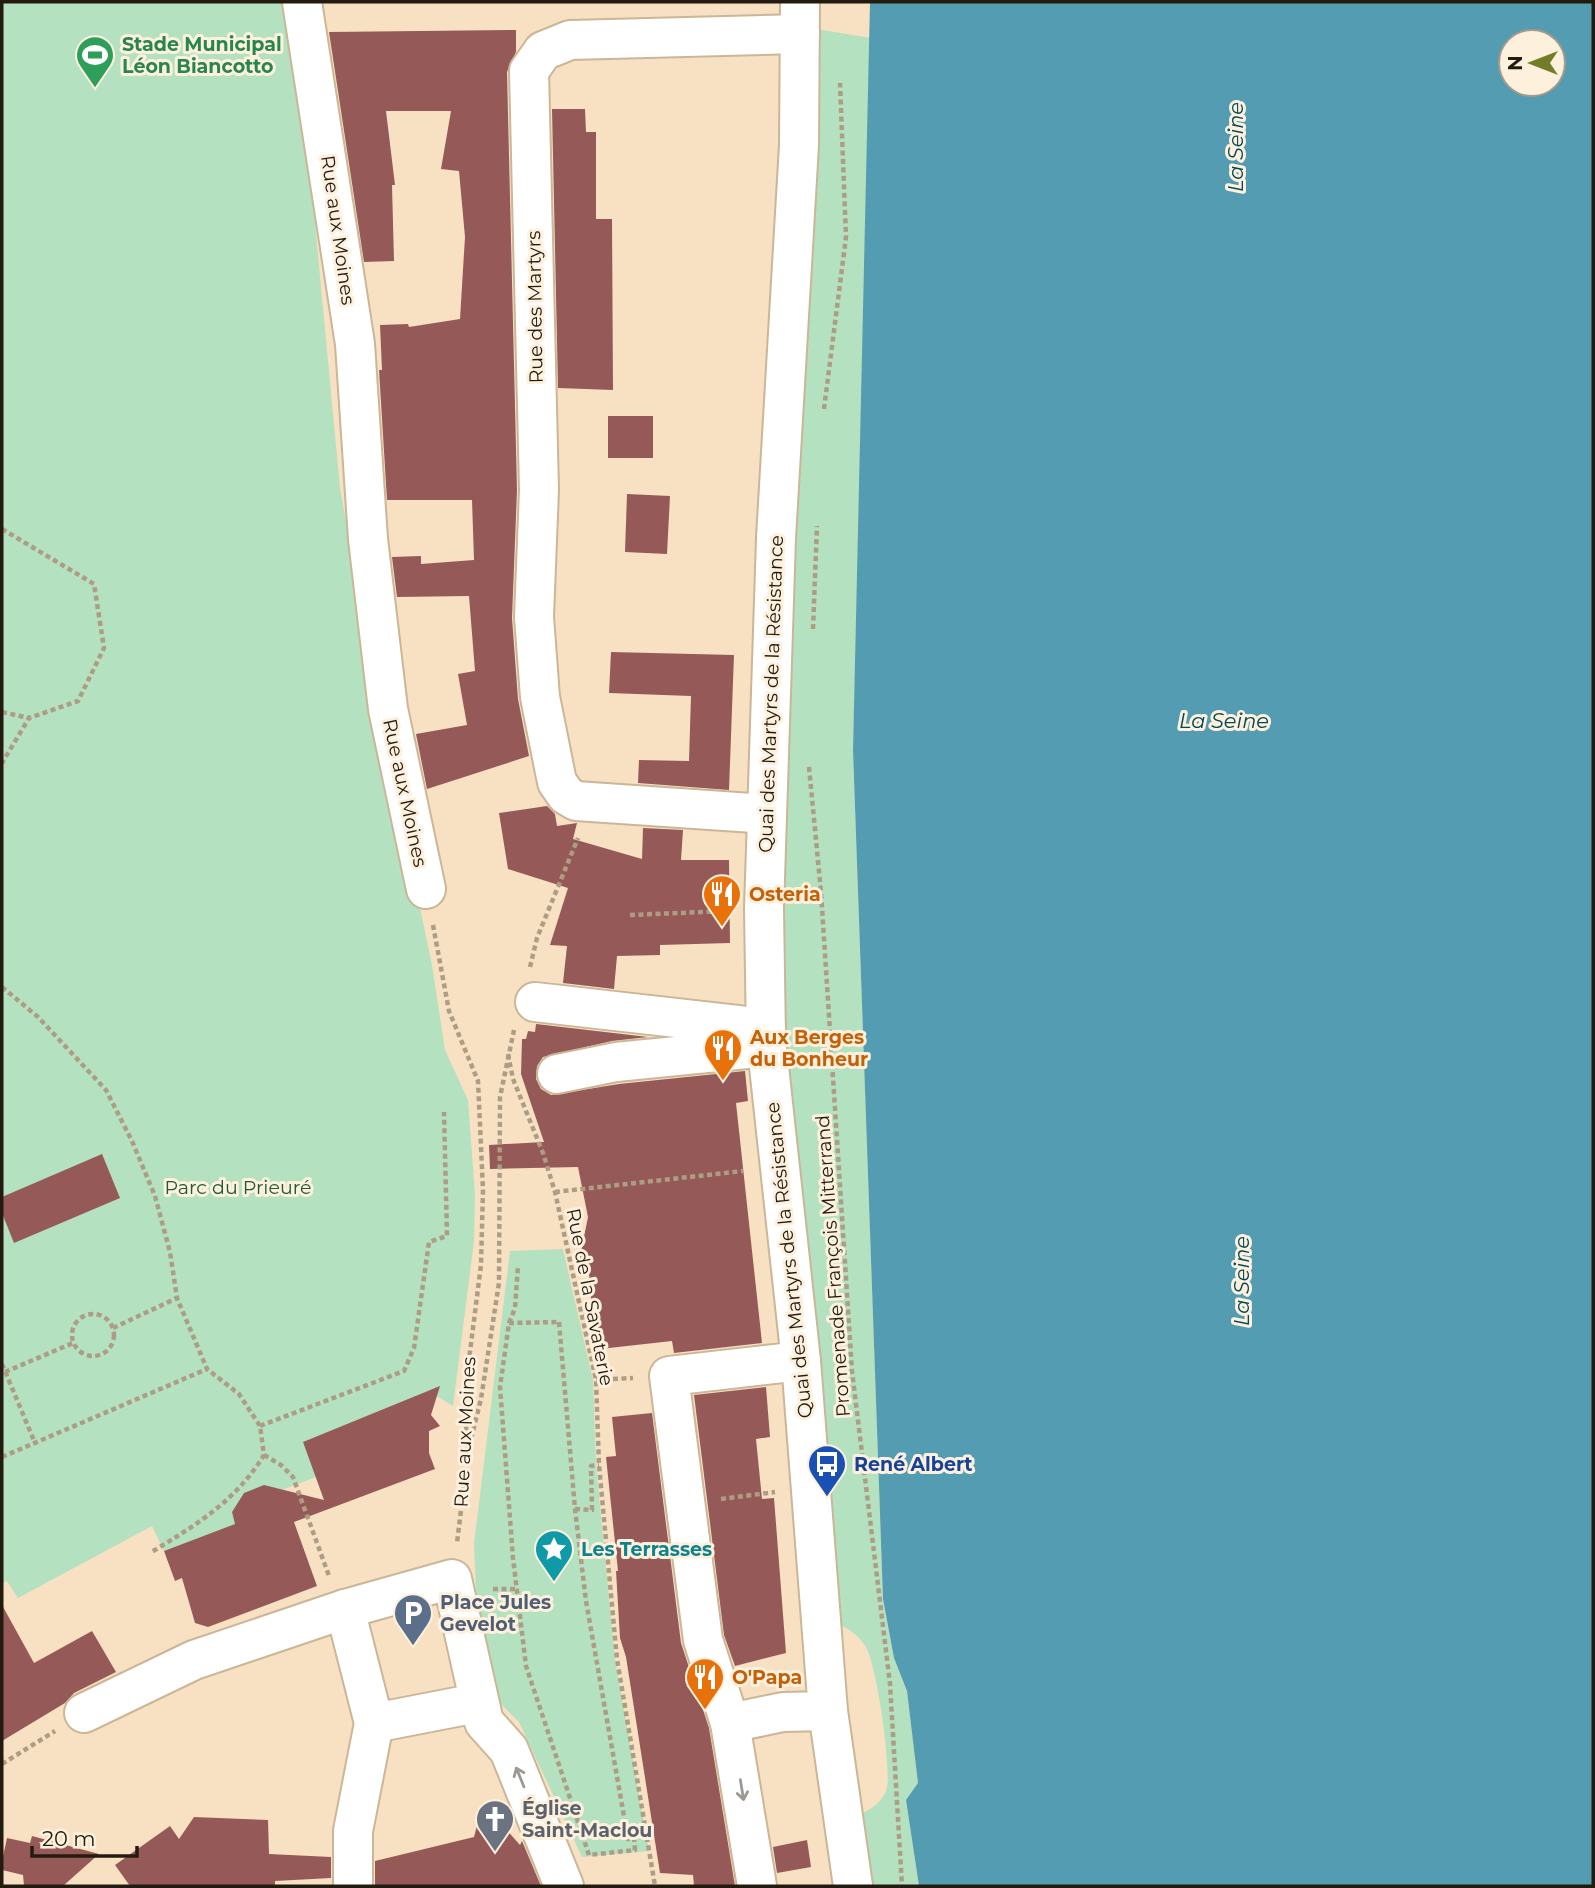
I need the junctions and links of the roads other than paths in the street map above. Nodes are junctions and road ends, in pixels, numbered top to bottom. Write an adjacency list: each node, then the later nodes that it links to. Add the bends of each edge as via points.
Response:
1 (302, 2): 4 (street, Rue aux Moines, via 355,344 368,539 388,709)
2 (800, 18): 3 (street, Quai des Martyrs de la Résistance, via 798,173 776,538); 3 (street, Rue des Martyrs, via 570,40 543,51 529,71 539,490 534,617 540,697 557,782 576,801)
3 (767, 814): 6 (street, Quai des Martyrs de la Résistance)
4 (426, 889)
5 (525, 1002): 6 (street)
6 (767, 1038): 7 (street); 8 (street, Quai des Martyrs de la Résistance)
7 (557, 1074)
8 (802, 1362): 11 (street, Quai des Martyrs de la Résistance); 14 (street, via 669,1376 703,1640)
9 (345, 1609): 10 (street, via 452,1579); 12 (street, via 218,1650); 13 (street)
10 (477, 1703): 13 (street); 16 (street, one-way to 10, via 509,1750 484,1722)
11 (828, 1711): 14 (street, via 783,1712); 18 (street, Quai des Martyrs de la Résistance)
12 (84, 1713)
13 (374, 1723): 15 (street, via 353,1831)
14 (730, 1723): 17 (street, one-way to 17)
15 (353, 1886)
16 (564, 1886)
17 (757, 1886)
18 (853, 1886)

